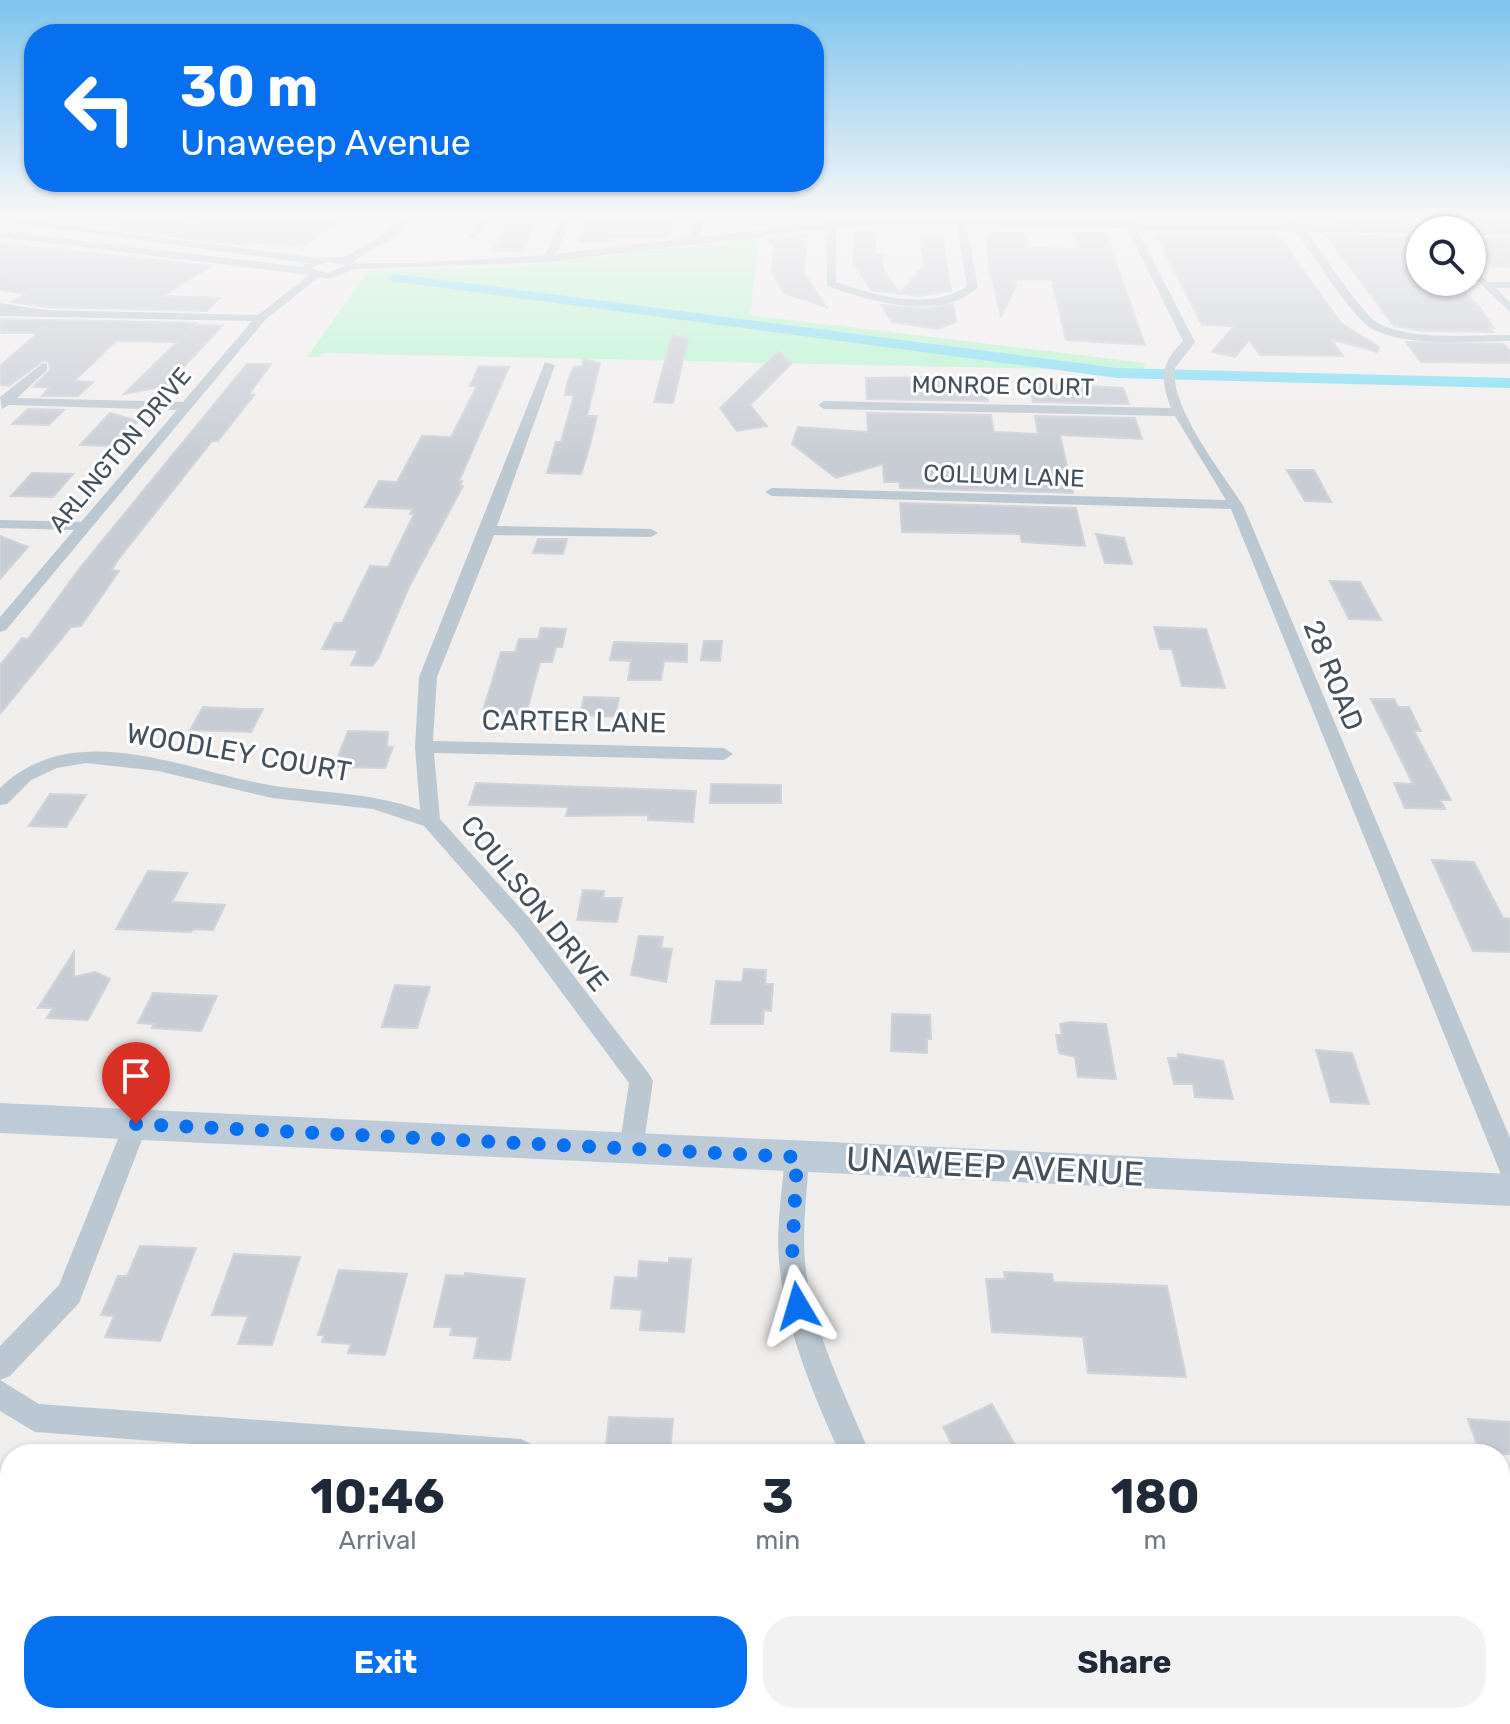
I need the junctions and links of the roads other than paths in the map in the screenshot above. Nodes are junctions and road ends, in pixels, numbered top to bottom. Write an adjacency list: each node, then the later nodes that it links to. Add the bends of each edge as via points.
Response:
1 (282, 297): 9 (street, ARLINGTON DRIVE)
2 (874, 297): 3 (street)
3 (958, 297)
4 (1167, 297): 16 (street, 28 ROAD, via 1189,342 1171,361 1168,378)
5 (1351, 297): 10 (street, via 1369,322 1389,332)
6 (0, 306): 8 (street)
7 (0, 313): 8 (street)
8 (45, 313): 9 (street)
9 (261, 318): 15 (street, ARLINGTON DRIVE)
10 (1510, 338)
11 (549, 365): 21 (street, COULSON DRIVE)
12 (43, 367): 13 (street)
13 (2, 403): 15 (street)
14 (824, 405): 16 (street, MONROE COURT)
15 (185, 406): 20 (street, ARLINGTON DRIVE)
16 (1180, 412): 18 (street, 28 ROAD)
17 (772, 492): 18 (street, COLLUM LANE)
18 (1236, 505): 32 (street, 28 ROAD)
19 (0, 524): 20 (street)
20 (84, 526): 23 (street, ARLINGTON DRIVE)
21 (488, 530): 22 (street); 24 (street, COULSON DRIVE, via 428,677)
22 (651, 533)
23 (0, 627)
24 (424, 747): 25 (street, CARTER LANE); 27 (street, COULSON DRIVE)
25 (724, 754)
26 (0, 799): 27 (street, WOODLEY COURT, via 23,774 58,763 110,757 258,789 374,802)
27 (431, 821): 30 (street, COULSON DRIVE, via 524,926 641,1081)
28 (0, 1118): 29 (main road, UNAWEEP AVENUE)
29 (136, 1124): 30 (main road, UNAWEEP AVENUE); 34 (street, via 69,1294)
30 (631, 1149): 31 (main road, UNAWEEP AVENUE)
31 (797, 1157): 33 (main road, UNAWEEP AVENUE); 37 (street, via 792,1258 798,1306 819,1373)
32 (1510, 1167)
33 (1510, 1190)
34 (0, 1366)
35 (0, 1394): 36 (street, via 35,1418)
36 (386, 1444)
37 (851, 1444)

